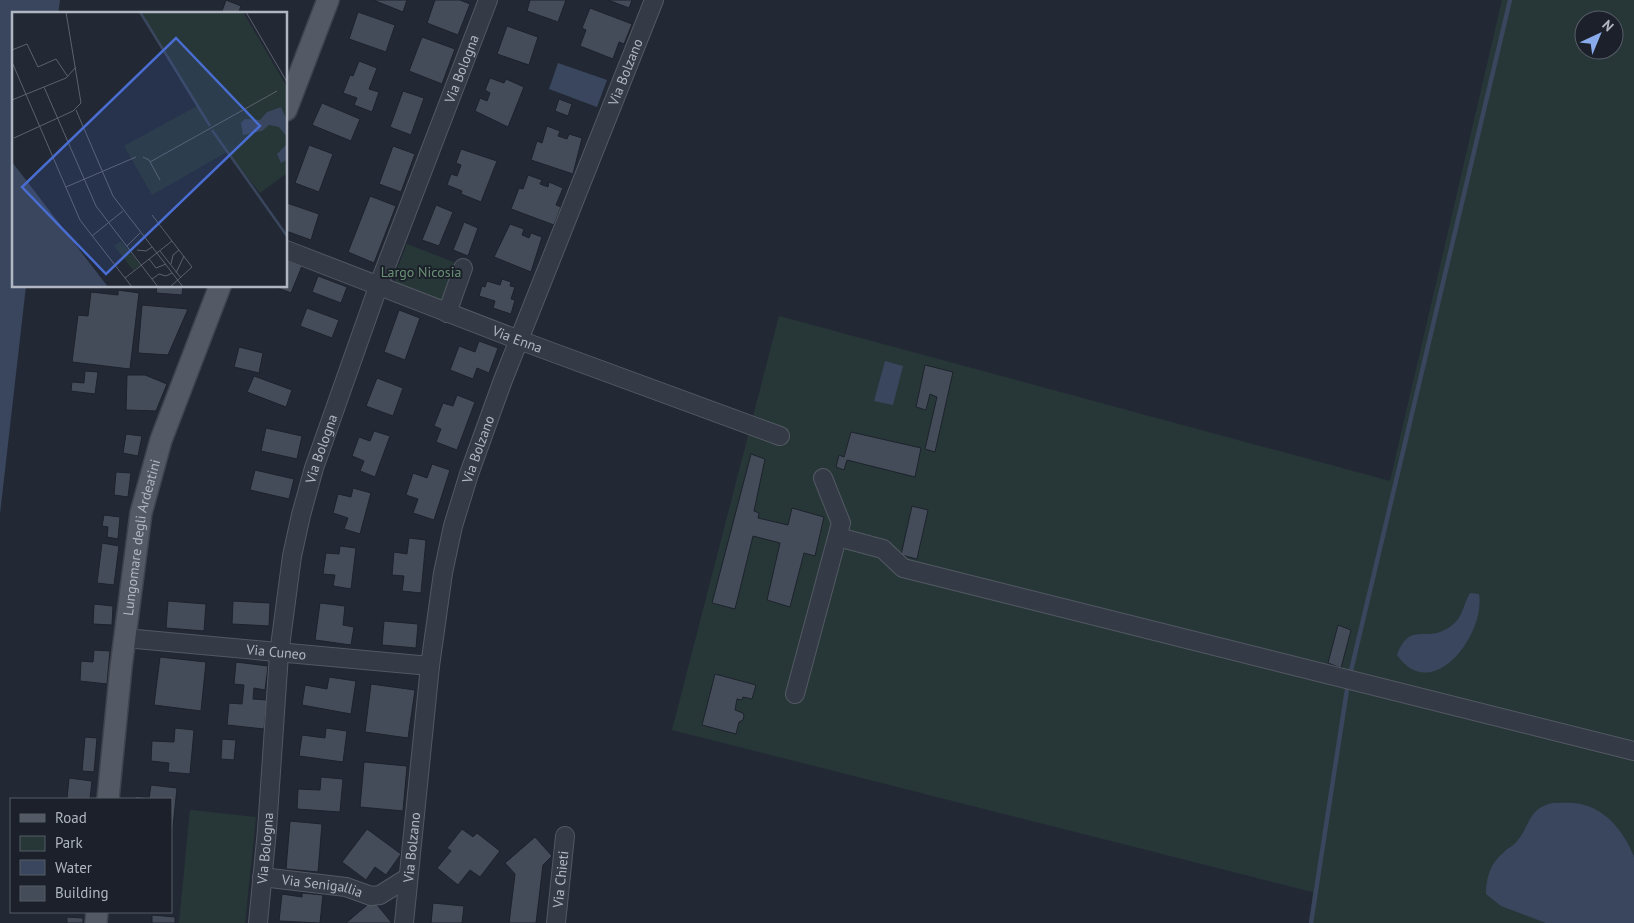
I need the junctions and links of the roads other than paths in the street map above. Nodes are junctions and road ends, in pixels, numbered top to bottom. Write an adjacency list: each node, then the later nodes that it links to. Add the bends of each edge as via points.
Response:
1 (328, 0): 4 (main road)
2 (488, 0): 7 (street, Via Bologna)
3 (654, 0): 10 (street, Via Bolzano)
4 (288, 105)
5 (288, 251): 7 (street, Via Enna)
6 (463, 268): 9 (street)
7 (378, 287): 9 (street, Via Enna); 15 (street, Via Bologna, via 306,496 294,545)
8 (219, 288): 14 (main road, Lungomare degli Ardeatini, via 161,440 148,486 138,532)
9 (448, 313): 10 (street, Via Enna)
10 (519, 340): 11 (street, Via Enna); 16 (street, Via Bolzano, via 453,526)
11 (780, 436)
12 (823, 478): 13 (street, via 841,523)
13 (838, 537): 17 (street); 18 (street, via 883,549 903,568)
14 (125, 638): 15 (street, Via Cuneo); 19 (main road, Lungomare degli Ardeatini)
15 (279, 654): 16 (street, Via Cuneo); 21 (street, Via Bologna)
16 (430, 666): 22 (street, Via Bolzano)
17 (795, 694)
18 (1634, 751)
19 (108, 798)
20 (565, 836): 25 (street, Via Chieti)
21 (262, 877): 22 (street, Via Senigallia, via 346,887 371,896 380,895); 23 (street, Via Bologna)
22 (407, 878): 24 (street, Via Bolzano)
23 (258, 923)
24 (404, 923)
25 (556, 923)

